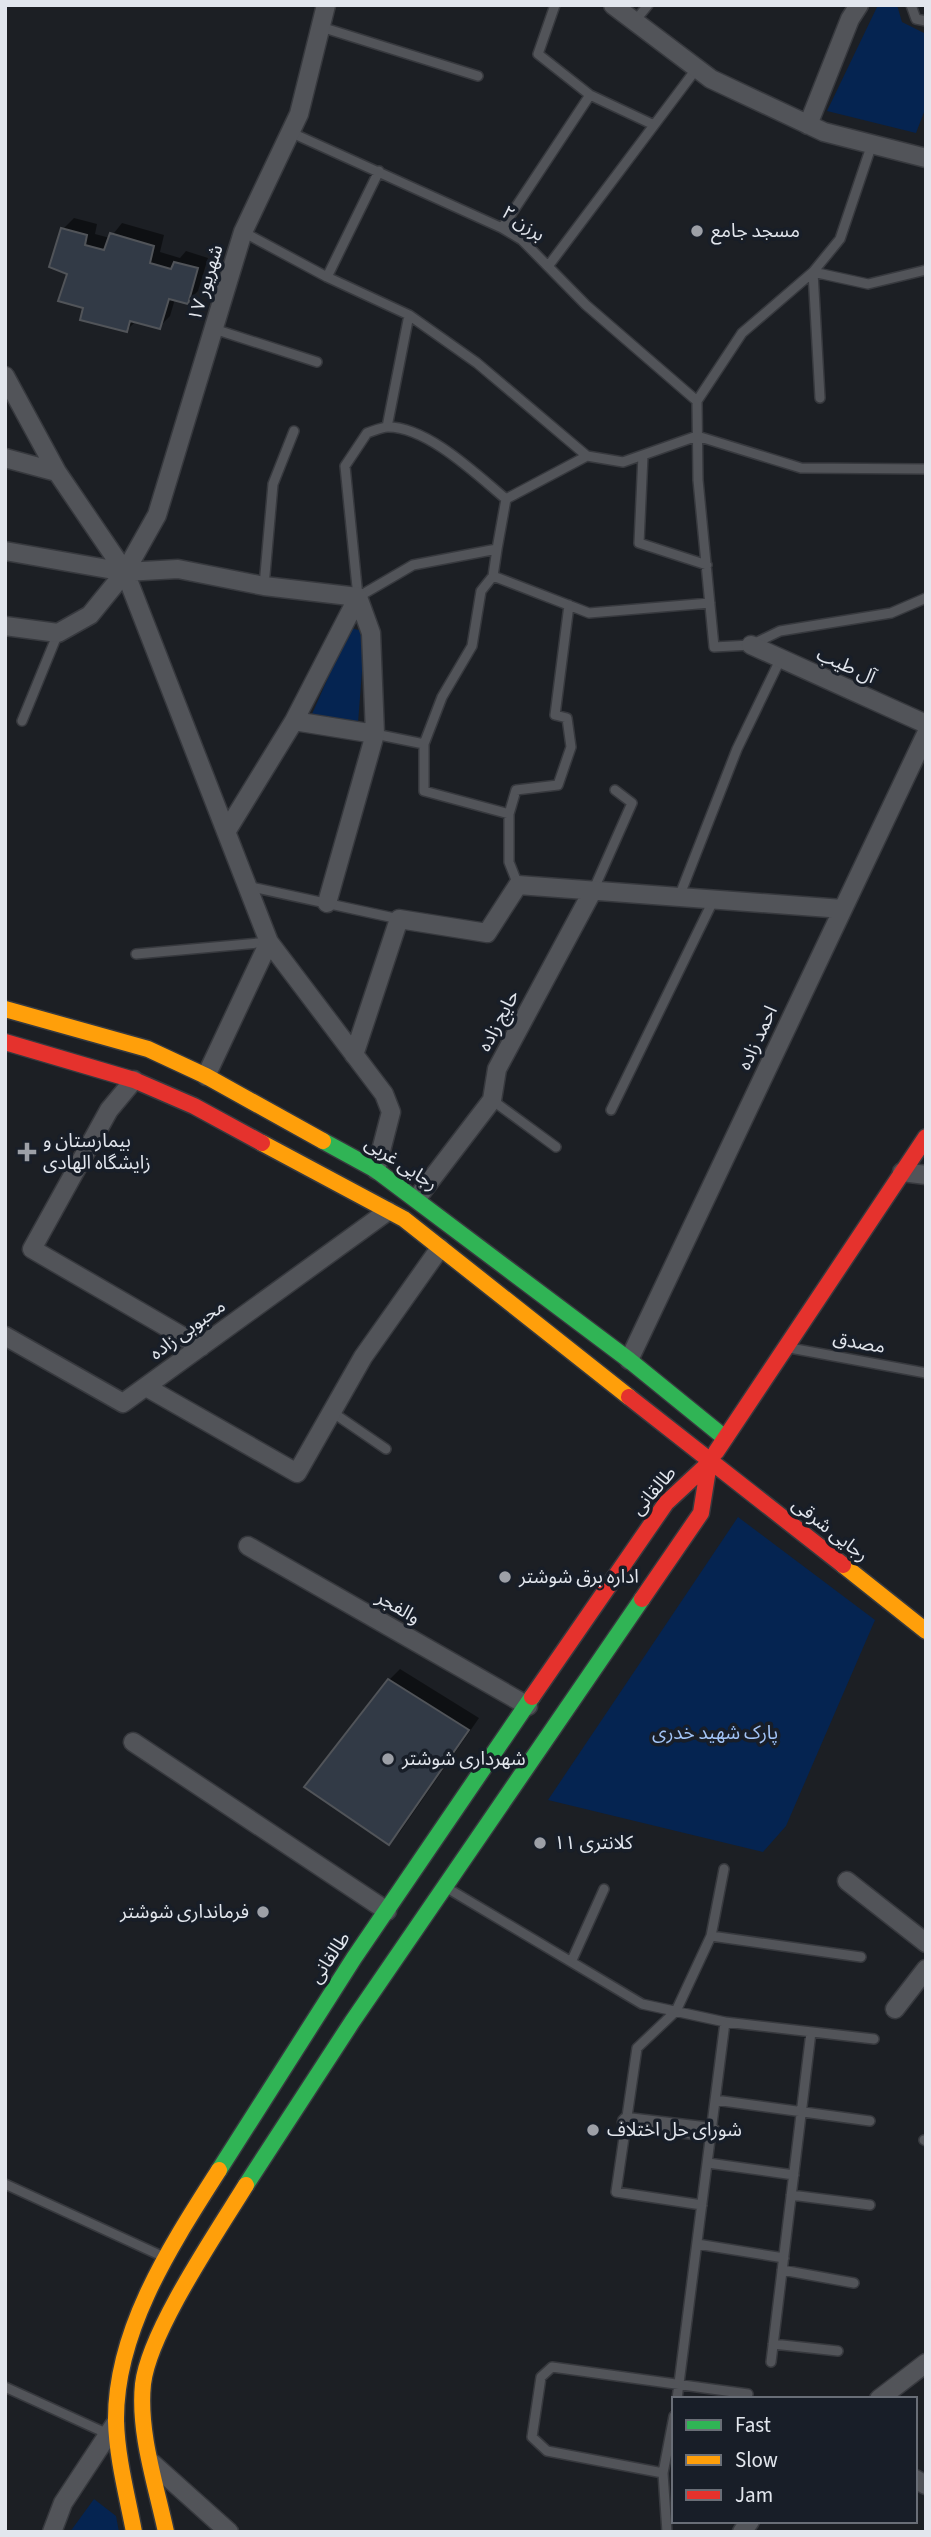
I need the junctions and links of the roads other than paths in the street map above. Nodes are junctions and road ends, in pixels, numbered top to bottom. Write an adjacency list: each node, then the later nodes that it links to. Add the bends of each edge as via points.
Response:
1 (326, 5): 9 (street, ۱۷ شهریور)
2 (555, 5): 12 (lane, via 538,54)
3 (613, 5): 7 (street)
4 (648, 5): 7 (lane)
5 (859, 5): 14 (street)
6 (911, 5): 8 (lane, via 916,19)
7 (635, 21): 10 (street)
8 (926, 21)
9 (321, 27): 11 (lane); 15 (street, ۱۷ شهریور)
10 (697, 68): 13 (lane); 14 (street)
11 (478, 76)
12 (590, 95): 13 (lane); 19 (lane)
13 (654, 125): 21 (lane)
14 (808, 125): 16 (street)
15 (292, 133): 18 (lane, برزن ۲); 20 (street, ۱۷ شهریور)
16 (872, 144): 17 (street); 23 (lane, via 840,239)
17 (924, 154)
18 (379, 171): 19 (lane, برزن ۲); 24 (lane)
19 (502, 228): 21 (lane, برزن ۲)
20 (243, 232): 24 (lane); 26 (street, ۱۷ شهریور)
21 (549, 265): 30 (lane, برزن ۲, via 586,305)
22 (926, 270): 23 (lane, via 868,284)
23 (813, 272): 29 (lane); 30 (lane, via 742,333)
24 (327, 277): 25 (lane)
25 (409, 315): 31 (lane); 35 (lane, via 477,362)
26 (214, 329): 27 (lane); 43 (street, ۱۷ شهریور, via 157,515)
27 (317, 362)
28 (5, 376): 38 (street)
29 (820, 398)
30 (697, 401): 33 (lane)
31 (387, 427): 39 (lane, via 411,432 454,456); 46 (lane, via 367,433 345,466)
32 (294, 431): 45 (lane, via 273,484)
33 (697, 436): 34 (lane); 37 (lane, via 801,468); 42 (lane)
34 (643, 455): 35 (lane, via 623,462); 42 (lane, via 639,543)
35 (587, 456): 39 (lane)
36 (5, 458): 38 (street)
37 (926, 469)
38 (57, 472): 43 (street)
39 (506, 499): 40 (lane)
40 (498, 549): 44 (lane); 46 (lane, via 413,565)
41 (5, 551): 43 (street)
42 (707, 565): 48 (lane)
43 (125, 572): 45 (street, via 178,569); 51 (street, ۱۷ شهریور, via 90,615); 62 (street)
44 (493, 576): 49 (lane); 59 (lane, via 481,591 472,646 442,697)
45 (264, 586): 46 (street)
46 (358, 597): 55 (street); 57 (street, via 371,633)
47 (926, 597): 52 (lane, via 891,613 780,631)
48 (710, 603): 49 (lane, via 589,613); 52 (lane, via 714,647)
49 (569, 605): 61 (lane, via 555,715 567,718 571,747 558,785 516,790)
50 (5, 626): 51 (street)
51 (58, 633): 54 (lane)
52 (751, 645): 53 (street, آل طیب)
53 (780, 660): 56 (street, آل طیب); 66 (lane, via 737,749)
54 (22, 721)
55 (294, 721): 57 (street); 62 (street)
56 (926, 724)
57 (375, 734): 59 (lane); 68 (street)
58 (926, 734): 69 (street, احمد زاده)
59 (424, 744): 61 (lane, via 424,791)
60 (615, 790): 65 (lane, via 632,803)
61 (509, 814): 63 (lane, via 509,862)
62 (226, 832): 64 (street)
63 (518, 885): 65 (street); 70 (street, via 487,933)
64 (247, 886): 68 (lane); 71 (street)
65 (592, 892): 66 (street); 78 (street, حایج زاده, via 497,1069)
66 (679, 898): 67 (street)
67 (713, 901): 69 (street); 79 (lane)
68 (327, 903): 70 (lane)
69 (843, 909): 91 (street, احمد زاده)
70 (398, 919): 75 (street)
71 (269, 942): 72 (lane); 75 (street); 77 (street)
72 (136, 954)
73 (5, 1009): 76 (main road, رجایی غربی)
74 (5, 1042): 76 (main road, رجایی غربی)
75 (354, 1055): 82 (street, via 384,1094 391,1112)
76 (141, 1065): 77 (main road, رجایی غربی); 86 (main road, رجایی غربی, via 194,1106); 89 (street, via 108,1110 32,1249)
77 (206, 1076): 82 (main road, رجایی غربی)
78 (492, 1100): 81 (lane); 85 (street, حایج زاده)
79 (611, 1110)
80 (926, 1138): 83 (main road, طالقانی)
81 (556, 1147)
82 (376, 1170): 85 (main road, رجایی غربی)
83 (902, 1172): 84 (street); 90 (main road, طالقانی)
84 (926, 1175)
85 (417, 1198): 91 (main road, رجایی غربی)
86 (388, 1211): 87 (main road, رجایی غربی); 89 (street, محبوبی زاده)
87 (440, 1248): 94 (street, via 363,1357); 97 (main road, رجایی غربی)
88 (5, 1336): 93 (street, محبوبی زاده, via 123,1403)
89 (201, 1347): 93 (street, محبوبی زاده)
90 (785, 1348): 92 (lane, مصدق); 95 (main road, طالقانی)
91 (629, 1360): 95 (main road, رجایی غربی)
92 (926, 1373)
93 (146, 1387): 94 (street, via 297,1474)
94 (332, 1412): 96 (lane)
95 (725, 1438): 97 (main road, طالقانی)
96 (386, 1449)
97 (709, 1463): 99 (main road, رجایی شرقی); 100 (main road, طالقانی, via 666,1503); 104 (main road, طالقانی, via 701,1513)
98 (248, 1546): 100 (street, والفجر)
99 (926, 1631)
100 (528, 1706): 106 (main road, طالقانی)
101 (133, 1742): 106 (street)
102 (724, 1869): 107 (lane)
103 (847, 1881): 108 (street)
104 (444, 1886): 110 (lane); 144 (main road, طالقانی, via 251,2178 170,2313 151,2353 144,2384)
105 (604, 1889): 110 (lane)
106 (387, 1911): 129 (main road, طالقانی)
107 (711, 1936): 109 (lane); 113 (lane)
108 (926, 1943)
109 (861, 1957)
110 (572, 1961): 113 (lane, via 642,2004)
111 (926, 1969): 112 (street)
112 (895, 2009)
113 (676, 2011): 114 (lane); 120 (lane, via 636,2048)
114 (725, 2022): 115 (lane); 117 (lane)
115 (811, 2032): 116 (lane); 118 (lane)
116 (874, 2039)
117 (715, 2100): 118 (lane); 121 (lane)
118 (801, 2112): 119 (lane); 123 (lane)
119 (870, 2121)
120 (626, 2122): 121 (street); 126 (lane, via 617,2192)
121 (711, 2132): 122 (lane)
122 (708, 2162): 123 (lane); 126 (lane)
123 (794, 2175): 125 (lane)
124 (5, 2184): 129 (lane)
125 (791, 2194): 127 (lane); 130 (lane)
126 (702, 2205): 128 (lane)
127 (870, 2205)
128 (697, 2244): 130 (lane); 137 (lane)
129 (166, 2258): 143 (main road, طالقانی, via 132,2335)
130 (784, 2258): 131 (lane)
131 (782, 2270): 132 (lane); 133 (lane)
132 (854, 2283)
133 (773, 2344): 134 (lane); 135 (lane)
134 (838, 2351)
135 (771, 2362)
136 (926, 2363): 141 (street)
137 (680, 2384): 139 (lane); 140 (lane); 145 (lane, via 552,2367 541,2378 532,2437 547,2451)
138 (5, 2387): 143 (lane)
139 (748, 2394)
140 (677, 2397)
141 (882, 2397)
142 (672, 2426): 145 (lane)
143 (112, 2429): 146 (street, via 63,2503); 147 (main road, طالقانی)
144 (152, 2463): 148 (main road, طالقانی); 149 (street)
145 (663, 2473): 150 (lane)
146 (52, 2532)
147 (134, 2532)
148 (166, 2532)
149 (229, 2532)
150 (667, 2532)

